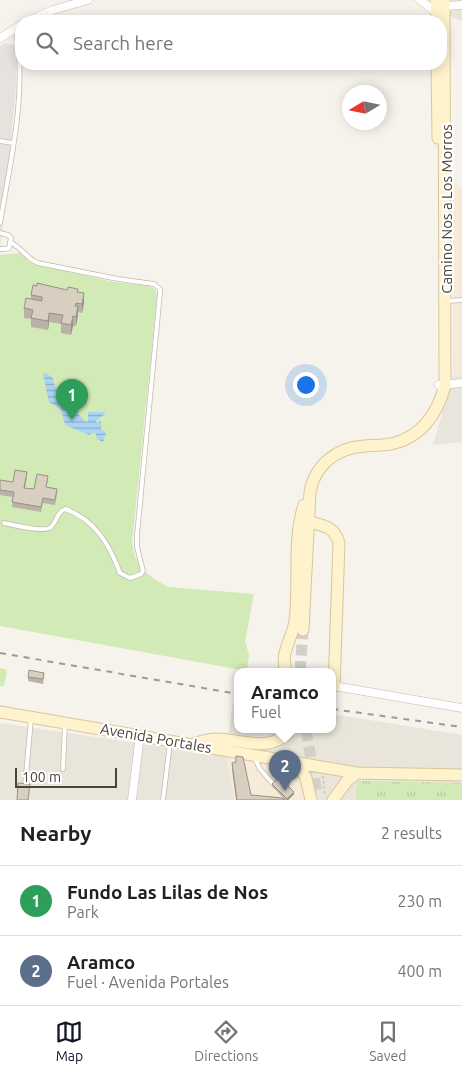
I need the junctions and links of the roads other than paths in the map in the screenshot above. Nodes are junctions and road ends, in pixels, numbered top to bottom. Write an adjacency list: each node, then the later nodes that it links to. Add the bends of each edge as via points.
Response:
1 (88, 0): 5 (street)
2 (420, 0): 4 (street)
3 (462, 6): 4 (street)
4 (440, 7)
5 (42, 15)
6 (15, 29): 7 (street)
7 (0, 38)
8 (20, 70): 13 (lane)
9 (438, 70): 11 (main road, Camino Nos a Los Morros)
10 (441, 70): 11 (main road, Camino Nos a Los Morros)
11 (442, 110): 20 (main road, Camino Nos a Los Morros); 22 (main road, Camino Nos a Los Morros)
12 (0, 141): 13 (lane)
13 (13, 143): 14 (lane)
14 (1, 207): 15 (lane)
15 (0, 223)
16 (0, 233): 17 (lane, via 9,236)
17 (10, 242): 18 (lane, via 8,249); 25 (lane, via 38,263 154,284 160,294 137,534 143,572 130,578 120,573 102,536 72,511 60,511 52,526 45,530)
18 (0, 249)
19 (462, 300): 20 (lane)
20 (446, 301): 22 (main road, Camino Nos a Los Morros)
21 (462, 383): 22 (street)
22 (442, 385): 23 (main road, Camino Nos a Los Morros, via 432,414 417,432 387,445 342,450 318,471)
23 (310, 492): 24 (main road, Camino Nos a Los Morros); 27 (main road, via 300,528 295,620 286,651)
24 (309, 522): 26 (main road, Camino Nos a Los Morros); 28 (main road, via 331,528 339,543)
25 (4, 523)
26 (303, 630)
27 (286, 668)
28 (334, 668)
29 (336, 687): 30 (street)
30 (462, 708)
31 (0, 712): 32 (main road, Avenida Portales)
32 (31, 717): 33 (main road, Avenida Portales); 43 (lane)
33 (65, 722): 35 (main road, Avenida Portales); 40 (lane)
34 (288, 733): 37 (main road, via 266,745 215,739)
35 (140, 735): 36 (main road, Avenida Portales); 45 (street)
36 (171, 740): 37 (main road, Avenida Portales); 46 (lane)
37 (191, 744): 38 (main road, Avenida Portales)
38 (253, 755): 39 (main road, Avenida Portales); 39 (lane, via 260,769 278,789)
39 (297, 763): 41 (main road, Avenida Portales); 44 (main road)
40 (63, 769)
41 (357, 773): 42 (main road, Avenida Portales); 44 (main road)
42 (462, 775)
43 (25, 786)
44 (321, 799)
45 (132, 800)
46 (163, 800)

